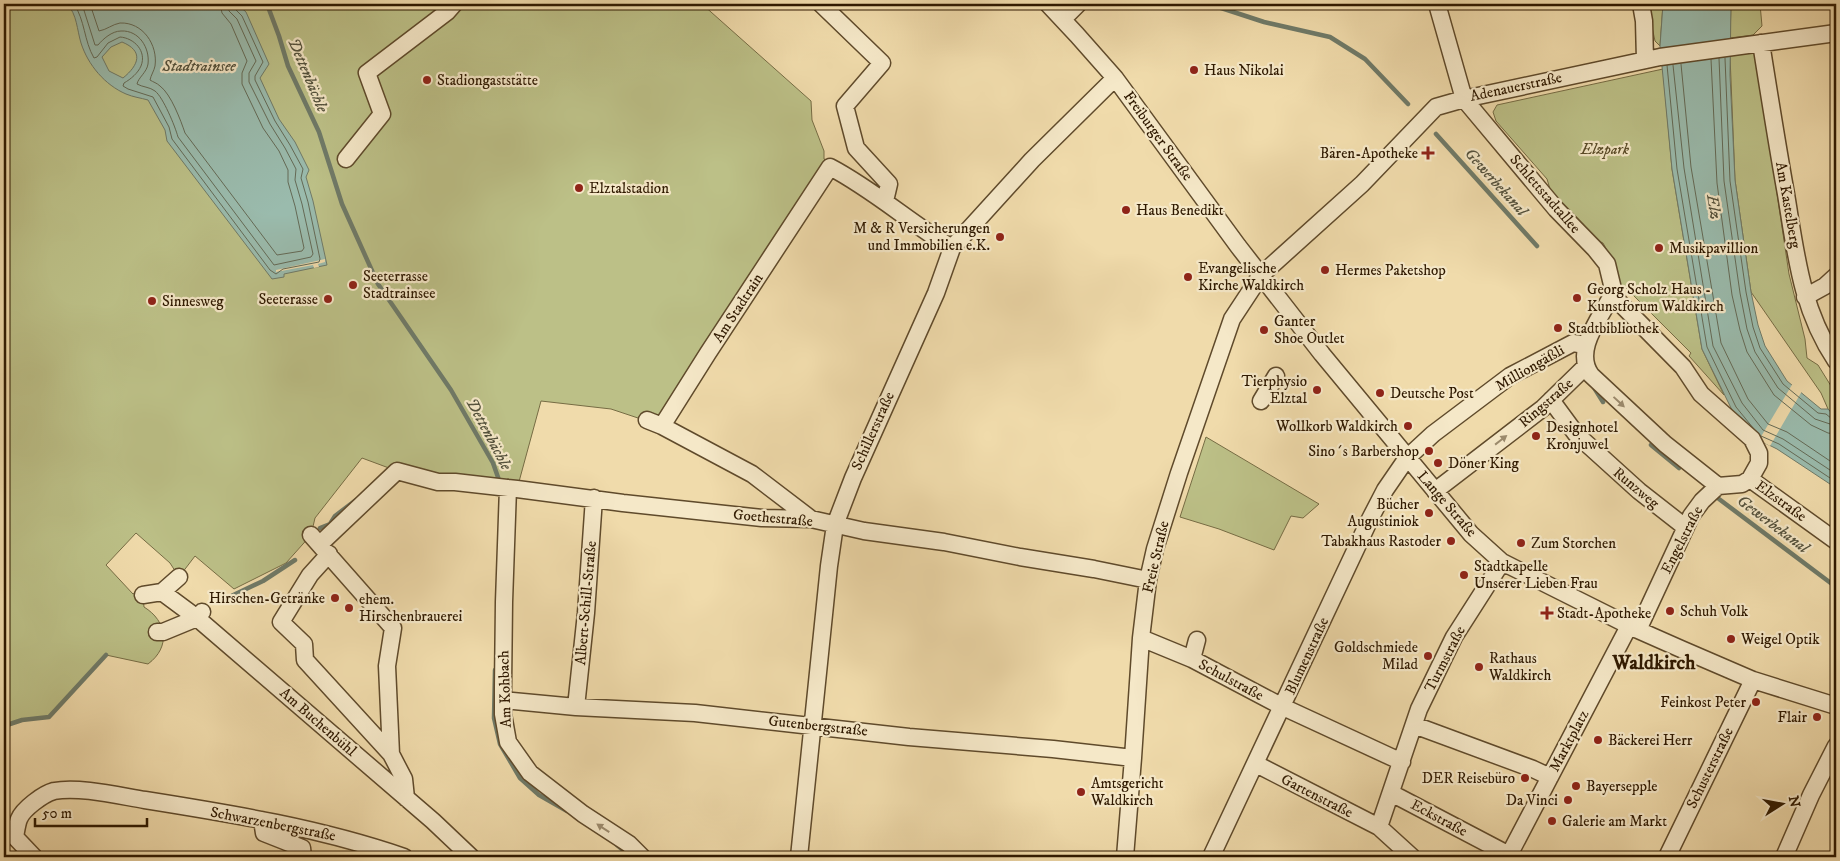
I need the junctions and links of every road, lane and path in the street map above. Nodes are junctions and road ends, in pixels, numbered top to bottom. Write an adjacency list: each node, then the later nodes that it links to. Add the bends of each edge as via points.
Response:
1 (454, 4): 13 (street, via 366,73 382,114)
2 (821, 4): 14 (street, via 882,63 845,106 856,148 889,184)
3 (1048, 4): 7 (street, Freiburger Straße)
4 (1078, 4): 7 (street)
5 (1437, 4): 12 (street)
6 (1641, 4): 10 (street)
7 (1063, 19): 11 (street, Freiburger Straße)
8 (1836, 33): 9 (street, Adenauerstraße)
9 (1758, 43): 10 (street, Adenauerstraße); 19 (street, Am Kastelberg)
10 (1652, 58): 12 (street, Adenauerstraße)
11 (1115, 78): 15 (street, Schillerstraße, via 1032,160); 16 (street, Freiburger Straße)
12 (1464, 99): 16 (street, Adenauerstraße, via 1436,107 1362,184); 18 (street, Schlettstadtallee, via 1556,209 1596,249 1607,264 1614,289)
13 (346, 159)
14 (885, 201): 15 (street, Am Stadtrain); 27 (street, Am Stadtrain, via 830,167)
15 (952, 248): 35 (street, Schillerstraße, via 936,293 853,478)
16 (1261, 275): 28 (street, Lange Straße); 41 (street, Freie Straße, via 1232,319 1178,473)
17 (1836, 276): 19 (street)
18 (1612, 295): 20 (street); 29 (street, via 1683,367 1701,394 1752,439 1759,453 1759,463)
19 (1805, 297): 21 (street, Am Kastelberg, via 1824,343)
20 (1579, 344): 22 (street); 28 (street, Milliongäßli, via 1510,376 1433,434)
21 (1836, 361)
22 (1585, 367): 25 (street, Ringstraße); 30 (street, Ringstraße, one-way to 30, via 1665,444)
23 (1276, 376): 24 (street)
24 (1261, 401)
25 (1547, 408): 32 (street, Ringstraße, one-way to 25); 36 (street, Runzweg, via 1639,491)
26 (647, 420): 27 (street)
27 (662, 426): 34 (street, via 752,474)
28 (1407, 458): 32 (street, Lange Straße); 54 (street, Blumenstraße, via 1370,519)
29 (1750, 479): 30 (street, via 1742,484); 37 (street, Elzstraße)
30 (1718, 486): 36 (street, Engelstraße, via 1702,501)
31 (502, 488): 33 (street, Goethestraße); 38 (street, Goethestraße, via 431,481 396,471); 51 (street, Am Kohbach)
32 (1435, 491): 39 (street, Lange Straße, via 1471,534)
33 (594, 498): 34 (street, Goethestraße, via 762,518); 53 (street, Albert-Schill-Straße)
34 (811, 519): 35 (street, Goethestraße)
35 (836, 525): 41 (street, Goethestraße); 55 (street, Schillerstraße)
36 (1685, 527): 45 (street, Engelstraße)
37 (1836, 541)
38 (320, 545): 58 (street, via 393,628 387,666); 58 (street, via 310,575 281,622 304,644 305,660)
39 (1502, 562): 45 (street, Lange Straße); 56 (street, Turmstraße, via 1454,637)
40 (179, 577): 42 (street)
41 (1148, 580): 47 (street, Freie Straße)
42 (162, 592): 43 (street); 44 (street, Am Buchenbühl)
43 (143, 595)
44 (200, 614): 46 (street); 64 (street, Am Buchenbühl)
45 (1634, 628): 50 (street, Lange Straße); 62 (street, Marktplatz)
46 (157, 632)
47 (1141, 638): 49 (street, Schulstraße); 59 (street, Freie Straße)
48 (1197, 640): 49 (street)
49 (1192, 659): 54 (street, Schulstraße)
50 (1753, 680): 52 (street, Lange Straße); 78 (street, Schusterstraße)
51 (503, 700): 53 (street, Gutenbergstraße); 72 (street, Am Kohbach, one-way to 51, via 629,844 530,773 508,742)
52 (1836, 706)
53 (576, 707): 55 (street, Gutenbergstraße, via 695,713)
54 (1283, 707): 60 (street, Schulstraße); 61 (street, Blumenstraße)
55 (812, 725): 59 (street, Gutenbergstraße); 73 (street, Schillerstraße)
56 (1414, 725): 60 (street, Turmstraße); 62 (street)
57 (1836, 746): 79 (street)
58 (391, 754): 64 (street, via 404,779)
59 (1133, 758): 74 (street, Freie Straße)
60 (1402, 762): 63 (street)
61 (1256, 764): 66 (street, Gartenstraße); 75 (street, Blumenstraße)
62 (1550, 778): 77 (street, Marktplatz)
63 (1391, 793): 66 (street); 77 (street, Eckstraße)
64 (406, 798): 71 (street, Am Buchenbühl)
65 (262, 820): 67 (street, Schwarzenbergstraße, via 113,795 53,791 37,799 19,818); 69 (street, via 264,833 302,848); 70 (street, Schwarzenbergstraße, via 310,829)
66 (1379, 827): 76 (street, Gartenstraße)
67 (10, 842): 68 (street, Schwarzenbergstraße)
68 (34, 857)
69 (303, 857)
70 (404, 857)
71 (471, 857)
72 (642, 857)
73 (799, 857)
74 (1124, 857)
75 (1211, 857)
76 (1412, 857)
77 (1511, 857)
78 (1667, 857)
79 (1784, 857)

